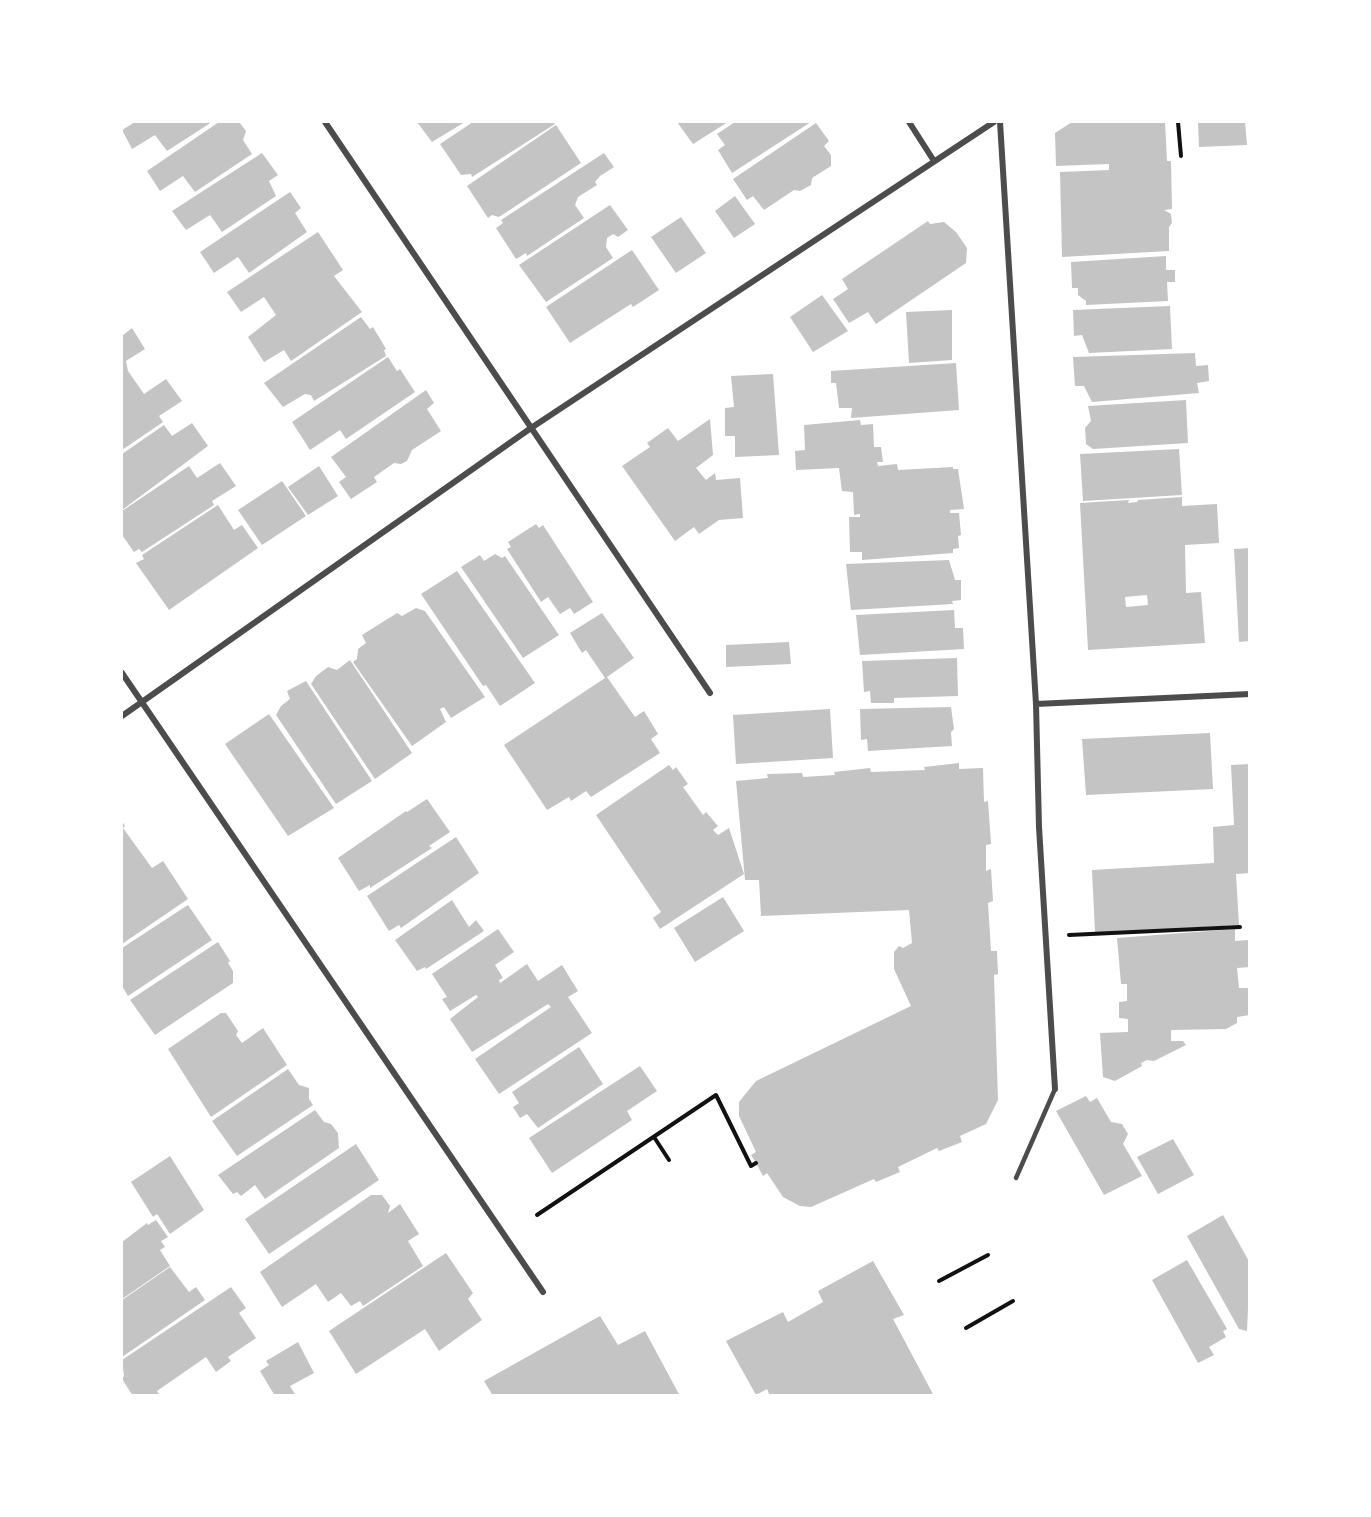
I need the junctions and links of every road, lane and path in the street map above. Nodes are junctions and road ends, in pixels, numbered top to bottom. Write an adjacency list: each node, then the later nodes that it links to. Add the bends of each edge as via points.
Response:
1 (325, 122): 8 (street)
2 (909, 122): 7 (street)
3 (994, 122): 7 (street)
4 (1000, 122): 13 (street)
5 (1178, 122): 6 (path)
6 (1181, 156)
7 (934, 161): 8 (street)
8 (531, 428): 10 (street); 12 (street)
9 (122, 673): 12 (street)
10 (710, 693)
11 (1250, 694): 13 (street)
12 (142, 702): 14 (street); 25 (street)
13 (1036, 704): 16 (street)
14 (122, 716)
15 (1240, 927): 16 (path)
16 (1045, 936): 17 (street)
17 (1055, 1089): 21 (lane)
18 (654, 1137): 19 (path); 20 (path, via 716,1095 751,1166); 22 (path)
19 (669, 1160)
20 (756, 1163)
21 (1016, 1178)
22 (537, 1215)
23 (988, 1256): 24 (path)
24 (939, 1281)
25 (543, 1292)
26 (1013, 1301): 27 (path)
27 (966, 1328)

